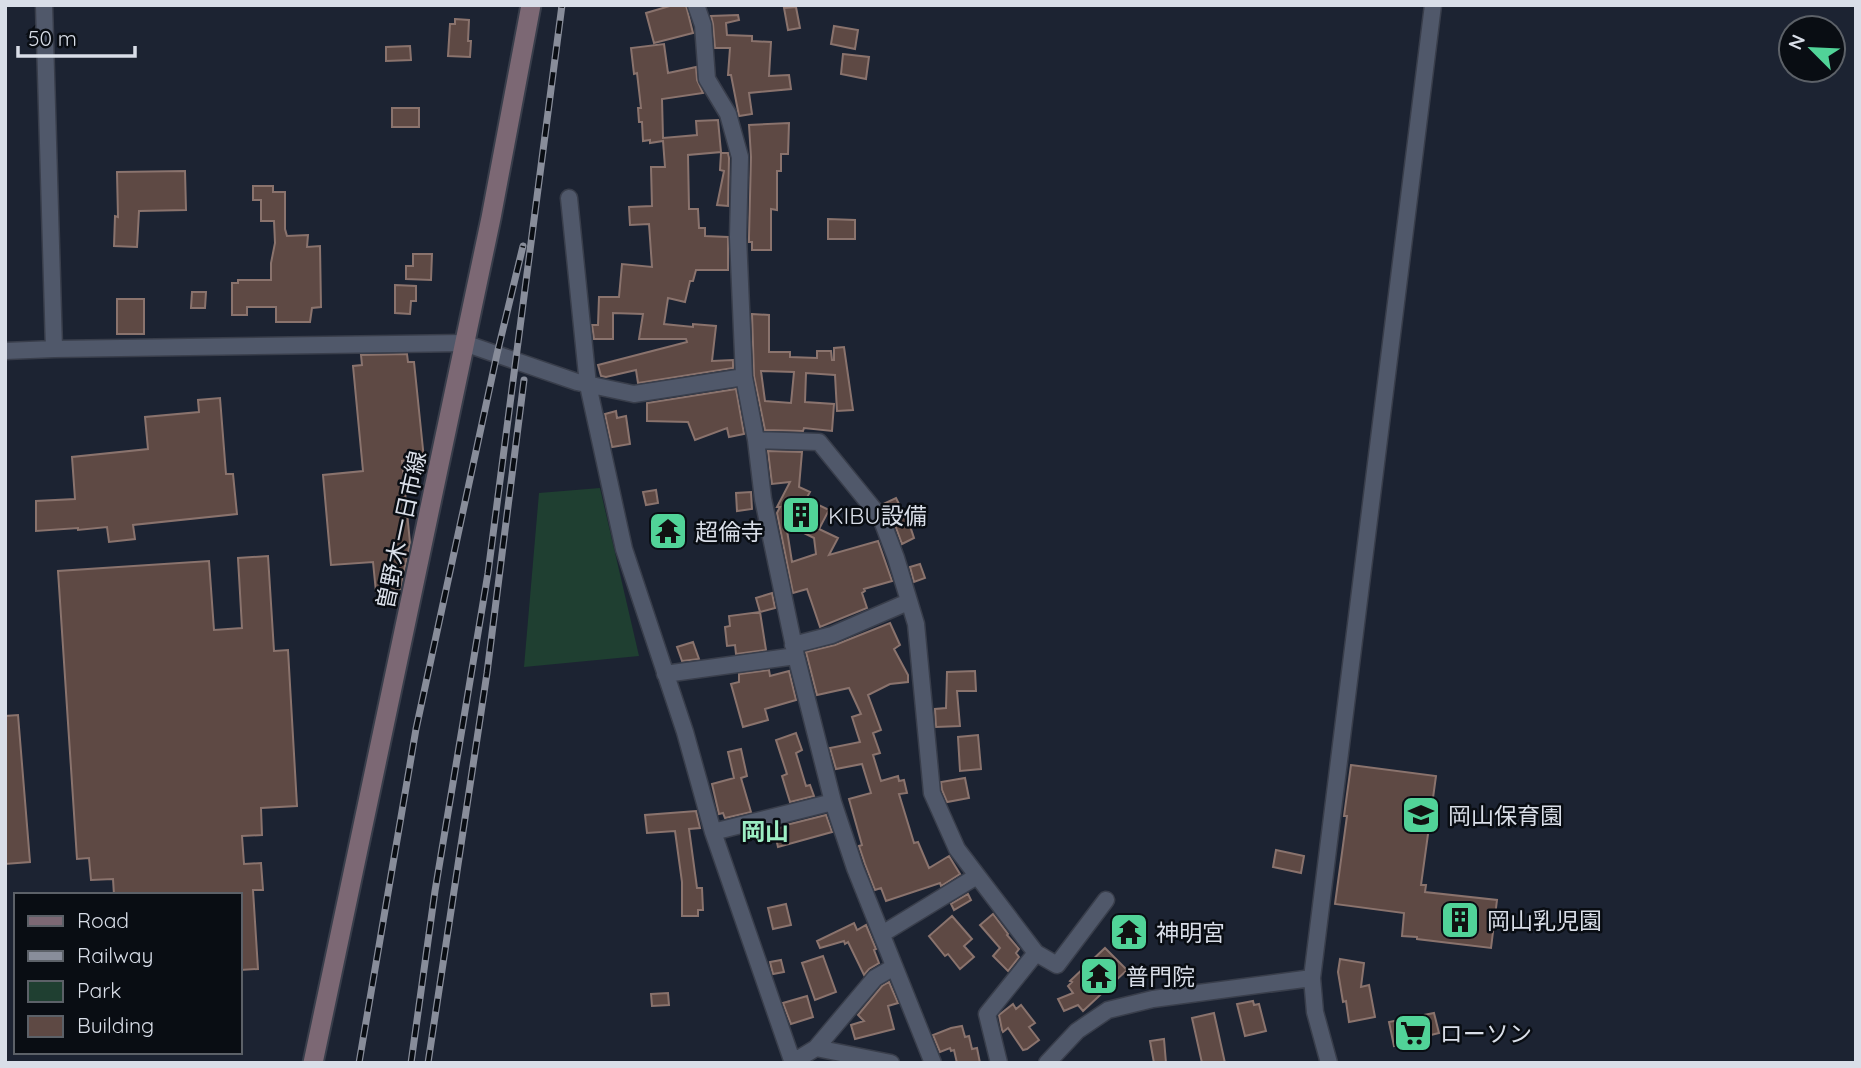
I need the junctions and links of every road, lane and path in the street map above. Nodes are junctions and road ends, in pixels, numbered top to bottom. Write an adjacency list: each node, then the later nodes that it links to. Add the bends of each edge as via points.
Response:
1 (44, 5): 7 (street)
2 (531, 5): 6 (main road, 曽野木一日市線)
3 (696, 5): 9 (street, via 708,79 728,114 740,157)
4 (1433, 5): 22 (street)
5 (569, 198): 10 (street)
6 (464, 343): 7 (street); 10 (street); 24 (main road, 曽野木一日市線)
7 (54, 348): 8 (street)
8 (5, 351)
9 (744, 377): 10 (street, via 634,394); 11 (street)
10 (588, 385): 14 (street, via 624,549)
11 (756, 440): 12 (street, via 819,442 881,518); 13 (street, via 763,499)
12 (908, 602): 13 (street); 17 (street, via 916,624 932,793 957,849)
13 (794, 651): 14 (street); 15 (street)
14 (665, 674): 16 (street)
15 (833, 802): 16 (street); 19 (street)
16 (713, 832): 25 (street)
17 (977, 876): 19 (street); 20 (street)
18 (1106, 900): 20 (street, via 1057,965)
19 (882, 934): 21 (street)
20 (1036, 953): 28 (street, via 987,1014)
21 (894, 967): 23 (street, via 874,978); 27 (street)
22 (1312, 978): 29 (street, via 1153,999 1108,1010 1077,1031); 30 (street, via 1315,1012)
23 (816, 1048): 25 (street); 26 (street)
24 (313, 1063)
25 (793, 1063)
26 (891, 1063)
27 (933, 1063)
28 (999, 1063)
29 (1047, 1063)
30 (1329, 1063)

